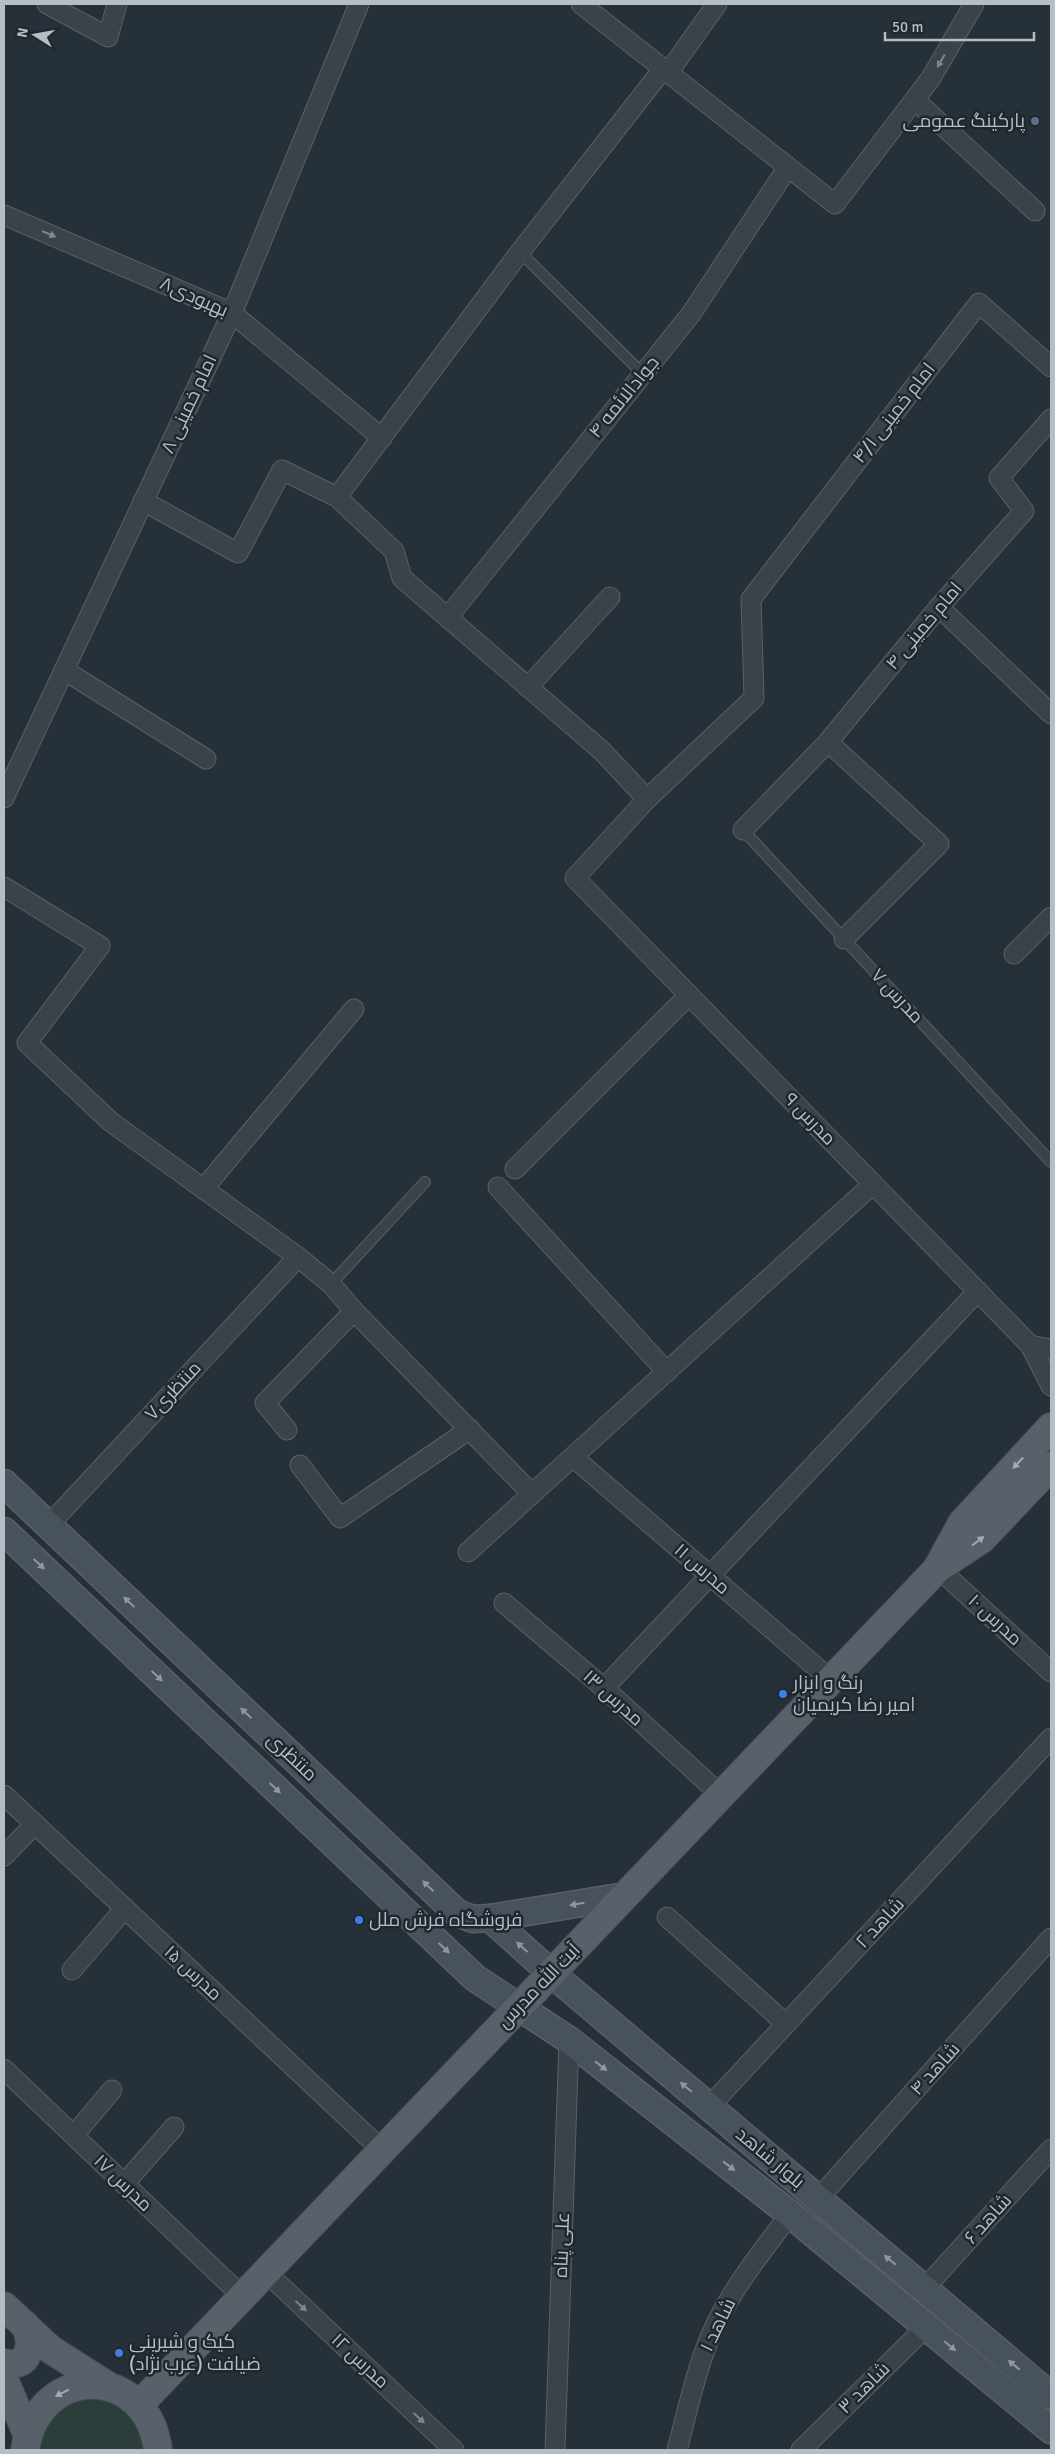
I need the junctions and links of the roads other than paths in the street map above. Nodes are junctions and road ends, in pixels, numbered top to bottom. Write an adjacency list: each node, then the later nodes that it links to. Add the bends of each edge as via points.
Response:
1 (47, 4): 2 (street, via 108,37)
2 (117, 4)
3 (359, 4): 13 (street, امام خمینی ۸)
4 (581, 4): 7 (street)
5 (717, 4): 7 (street)
6 (974, 4): 8 (street, one-way to 8, via 932,78)
7 (666, 71): 9 (street); 12 (street)
8 (915, 100): 9 (street, via 835,204); 10 (street)
9 (788, 168): 15 (street, جوادالائمه ۴, via 691,314)
10 (1035, 211)
11 (4, 215): 13 (street, بهبودی۸, one-way to 13)
12 (520, 252): 15 (lane); 17 (street)
13 (232, 312): 17 (street, بهبودی۸); 19 (street, امام خمینی ۸)
14 (1051, 367): 29 (street, امام خمینی ۴/۱, via 979,303 751,599 754,698)
15 (643, 374): 22 (street, جوادالائمه ۴)
16 (1051, 419): 21 (street, امام خمینی ۴, via 999,478 1024,511)
17 (382, 438): 18 (street)
18 (337, 498): 19 (street, via 282,470 238,553); 22 (street, via 394,551 402,578)
19 (143, 501): 23 (street, امام خمینی ۸)
20 (610, 597): 24 (street)
21 (939, 607): 25 (street); 26 (street, امام خمینی ۴)
22 (448, 617): 24 (street)
23 (64, 670): 27 (street); 28 (street, امام خمینی ۸)
24 (528, 687): 29 (street, via 602,751)
25 (1051, 714)
26 (828, 742): 30 (street, امام خمینی ۴); 33 (street, via 939,844)
27 (206, 759)
28 (4, 798)
29 (646, 799): 35 (street, مدرس ۹, via 575,878)
30 (743, 830): 33 (lane, مدرس ۷)
31 (4, 887): 42 (street, via 100,946 27,1043 111,1122)
32 (1051, 917): 34 (street)
33 (844, 939): 37 (lane, مدرس ۷)
34 (1014, 954)
35 (689, 995): 38 (street); 40 (street, مدرس ۹)
36 (354, 1009): 42 (street)
37 (1051, 1162)
38 (515, 1169)
39 (425, 1182): 44 (lane)
40 (873, 1184): 45 (street, مدرس ۹); 49 (street)
41 (498, 1187): 49 (street)
42 (204, 1188): 43 (street)
43 (298, 1257): 44 (street); 59 (street, منتظری۷)
44 (331, 1284): 46 (street)
45 (978, 1291): 47 (street, مدرس ۹); 63 (street)
46 (354, 1311): 52 (street); 53 (street, via 265,1403)
47 (1030, 1345): 48 (street); 50 (street, مدرس ۹)
48 (1051, 1349)
49 (667, 1372): 54 (street)
50 (1051, 1386)
51 (1051, 1427): 62 (main road, آیت الله مدرس, one-way to 62, via 962,1523)
52 (470, 1429): 55 (street, via 340,1518); 58 (street)
53 (287, 1430)
54 (573, 1457): 58 (street); 63 (street, مدرس ۱۱)
55 (300, 1465)
56 (1051, 1466): 62 (main road, آیت الله مدرس, one-way to 56, via 982,1539)
57 (4, 1483): 59 (street, منتظری)
58 (532, 1494): 61 (street)
59 (48, 1526): 72 (street, منتظری, one-way to 59)
60 (4, 1530): 74 (street, منتظری, one-way to 74)
61 (468, 1552)
62 (938, 1568): 65 (street, مدرس ۱۰); 66 (main road, آیت الله مدرس)
63 (709, 1576): 66 (street, مدرس ۱۱); 67 (street)
64 (504, 1603): 67 (street, مدرس ۱۳)
65 (1051, 1672)
66 (831, 1680): 70 (main road, آیت الله مدرس)
67 (604, 1688): 70 (street, مدرس ۱۳)
68 (1051, 1738): 83 (street, شاهد ۲)
69 (4, 1795): 71 (street, مدرس ۱۵)
70 (721, 1795): 75 (main road, آیت الله مدرس)
71 (35, 1824): 73 (street); 76 (street, مدرس ۱۵)
72 (380, 1840): 74 (street); 78 (street, منتظری, one-way to 72, via 473,1919 457,1913)
73 (4, 1856)
74 (356, 1865): 82 (street, منتظری, one-way to 82, via 475,1978)
75 (625, 1896): 78 (street, منتظری, one-way to 78); 81 (main road, آیت الله مدرس)
76 (125, 1908): 80 (street); 91 (street, مدرس ۱۵)
77 (667, 1917): 83 (street)
78 (490, 1918): 81 (street, بلوار شاهد, one-way to 78)
79 (1051, 1938): 93 (street, شاهد ۴)
80 (72, 1970)
81 (551, 1973): 82 (main road, آیت الله مدرس); 87 (street, بلوار شاهد, one-way to 81)
82 (518, 2007): 84 (street, بلوار شاهد); 91 (main road, آیت الله مدرس)
83 (786, 2024): 87 (street, شاهد ۲)
84 (569, 2040): 94 (street, بلوار شاهد, one-way to 94); 110 (street, علی پناه)
85 (4, 2069): 89 (street, مدرس ۱۷)
86 (112, 2090): 89 (street)
87 (709, 2107): 93 (street, بلوار شاهد)
88 (174, 2127): 92 (street)
89 (74, 2136): 92 (street, مدرس ۱۷)
90 (1051, 2149): 96 (street, شاهد ۶)
91 (382, 2150): 95 (main road, آیت الله مدرس)
92 (124, 2184): 97 (street, مدرس ۱۷)
93 (818, 2199): 96 (street, بلوار شاهد, one-way to 93)
94 (790, 2214): 100 (street, بلوار شاهد); 111 (street, شاهد ۱, via 743,2277 722,2314 705,2350)
95 (266, 2272): 97 (main road, آیت الله مدرس); 109 (street, مدرس ۱۲, one-way to 109)
96 (924, 2288): 104 (street, بلوار شاهد, one-way to 96)
97 (243, 2296): 105 (main road, آیت الله مدرس)
98 (4, 2306): 99 (main road)
99 (25, 2325): 101 (main road, via 30,2337 30,2350 22,2360); 103 (main road, via 50,2350)
100 (926, 2327): 106 (street, بلوار شاهد, one-way to 106); 112 (street, شاهد ۳)
101 (4, 2363)
102 (4, 2379): 107 (main road)
103 (109, 2387): 105 (main road); 107 (main road, one-way to 107, via 83,2386 59,2393 39,2411)
104 (1051, 2396)
105 (139, 2405): 108 (main road, via 150,2419)
106 (1051, 2430)
107 (26, 2442)
108 (160, 2445)
109 (454, 2450)
110 (556, 2450)
111 (677, 2450)
112 (801, 2450)

